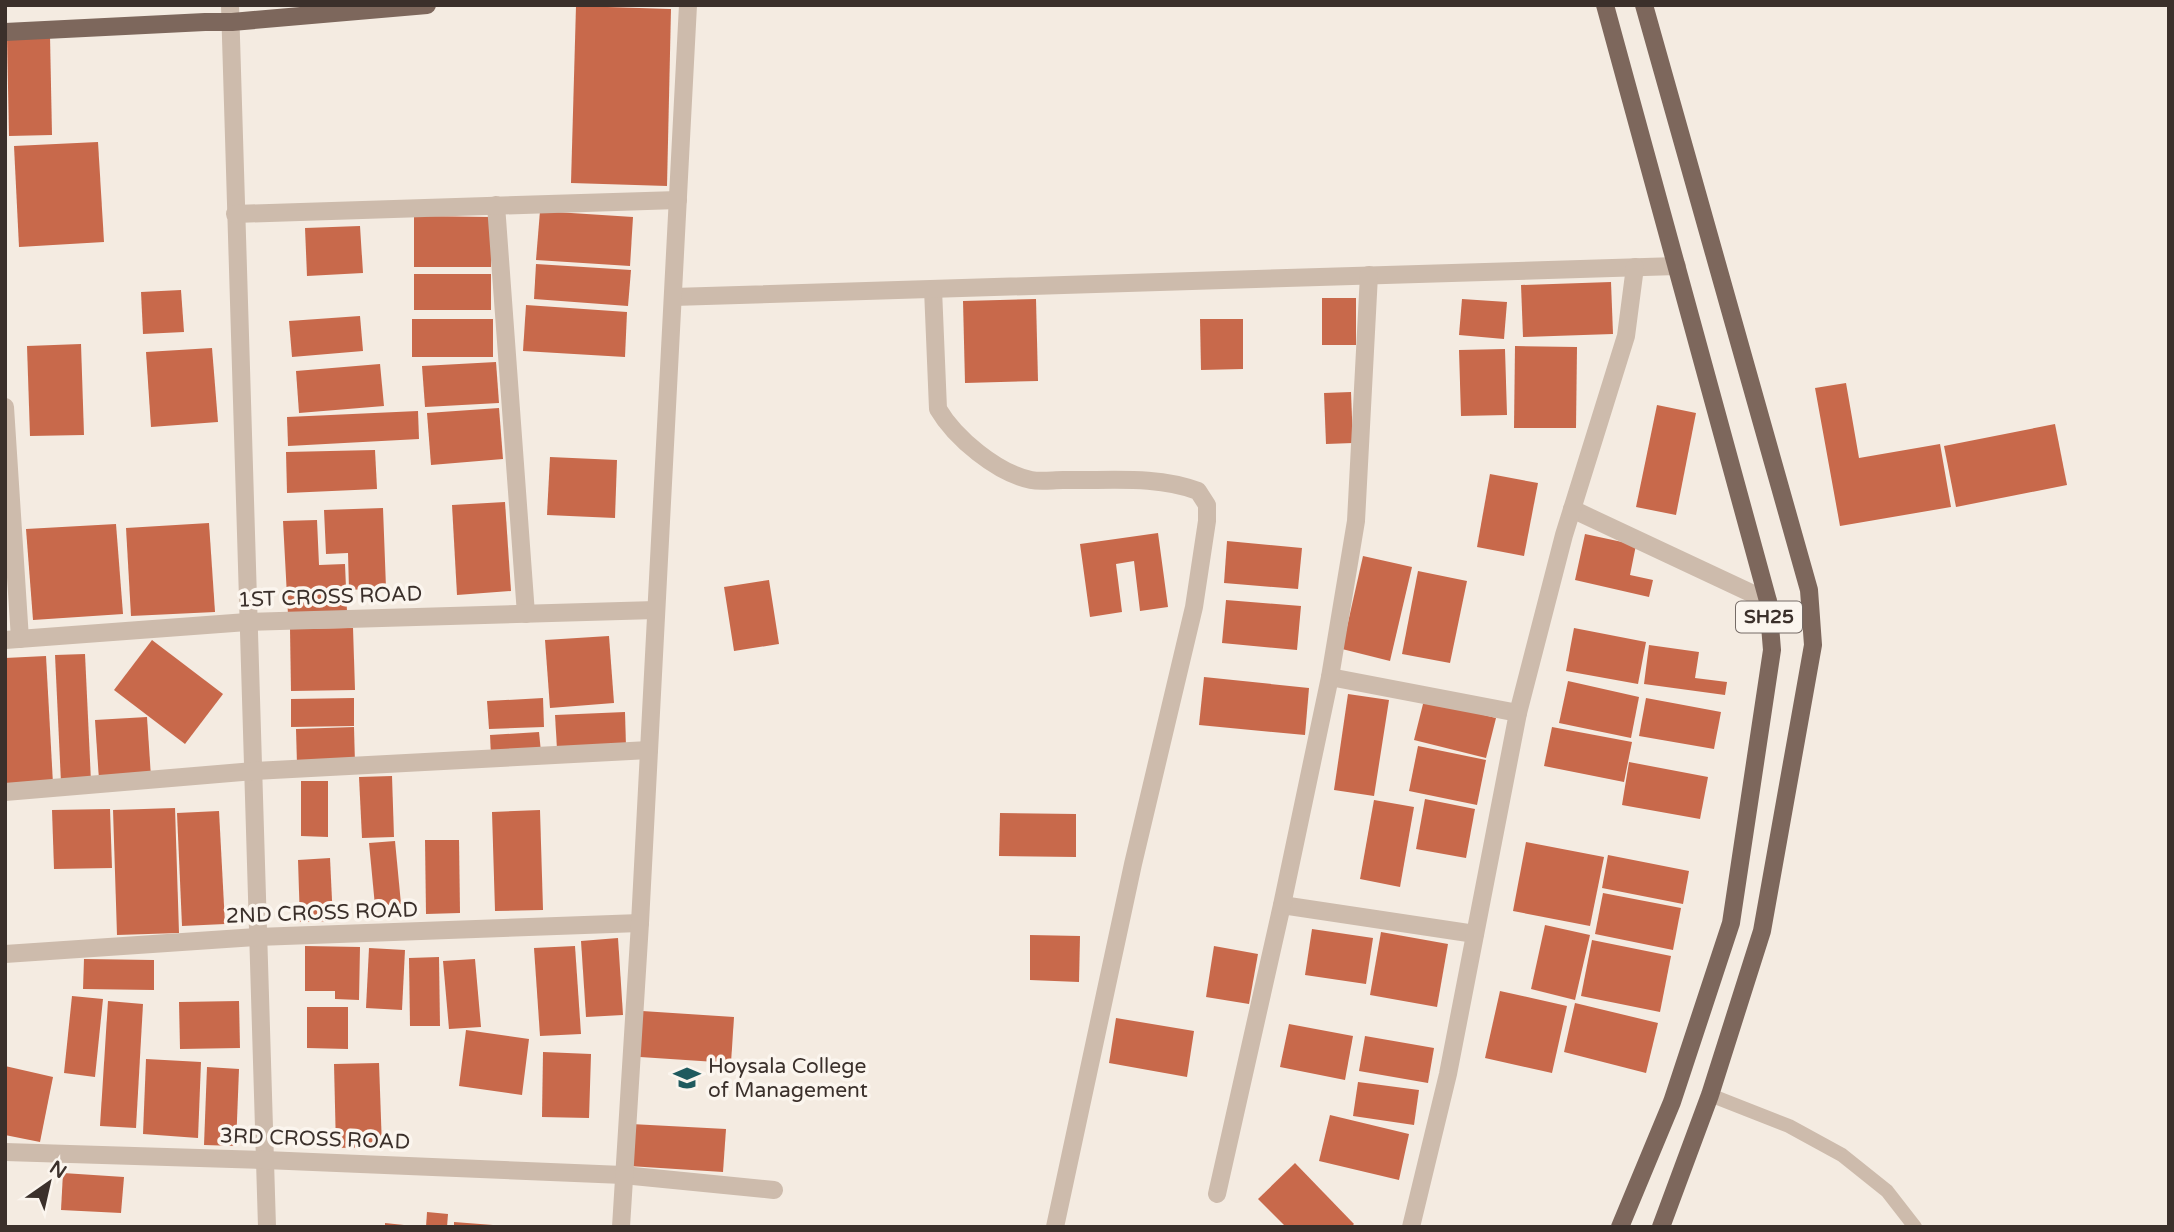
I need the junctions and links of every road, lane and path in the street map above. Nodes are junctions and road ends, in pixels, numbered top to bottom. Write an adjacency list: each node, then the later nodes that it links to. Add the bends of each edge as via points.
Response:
1 (428, 5): 5 (main road)
2 (688, 5): 7 (street)
3 (1605, 5): 10 (main road, SH25)
4 (1644, 5): 32 (main road, SH25, via 1809,590 1813,645 1762,931)
5 (231, 14): 6 (main road, via 205,22); 9 (street)
6 (5, 32)
7 (678, 200): 8 (street); 14 (street)
8 (496, 205): 9 (street); 19 (street)
9 (236, 214): 20 (street)
10 (1677, 266): 11 (street); 17 (main road, SH25)
11 (1634, 267): 12 (street); 16 (street, via 1626,336)
12 (1369, 275): 13 (street); 22 (street, via 1356,521)
13 (933, 289): 14 (street); 40 (street, via 938,410 948,426 976,451 1031,480 1161,481 1198,491 1208,505 1194,607)
14 (673, 297): 18 (street)
15 (5, 407): 21 (street)
16 (1572, 509): 17 (street); 23 (street)
17 (1768, 601): 42 (main road, SH25, via 1772,650 1731,923 1672,1102)
18 (656, 611): 19 (street, 1ST CROSS ROAD); 24 (street)
19 (526, 614): 20 (street, 1ST CROSS ROAD)
20 (247, 622): 21 (street, 1ST CROSS ROAD); 25 (street)
21 (12, 640)
22 (1330, 677): 23 (street); 27 (street)
23 (1518, 713): 29 (street)
24 (649, 750): 25 (street); 28 (street)
25 (254, 771): 26 (street); 30 (street)
26 (5, 792)
27 (1282, 905): 29 (street); 37 (street)
28 (640, 923): 30 (street, 2ND CROSS ROAD); 35 (street)
29 (1475, 934): 41 (street)
30 (257, 937): 31 (street, 2ND CROSS ROAD); 34 (street)
31 (5, 955)
32 (1710, 1095): 43 (main road, SH25); 44 (lane, via 1789,1126 1842,1155 1887,1191)
33 (5, 1152): 34 (street, 3RD CROSS ROAD)
34 (265, 1160): 35 (street, 3RD CROSS ROAD); 38 (street)
35 (623, 1175): 36 (street, 3RD CROSS ROAD); 39 (street)
36 (774, 1190)
37 (1217, 1194)
38 (267, 1227)
39 (621, 1227)
40 (1055, 1227)
41 (1411, 1227)
42 (1620, 1227)
43 (1661, 1227)
44 (1915, 1227)

